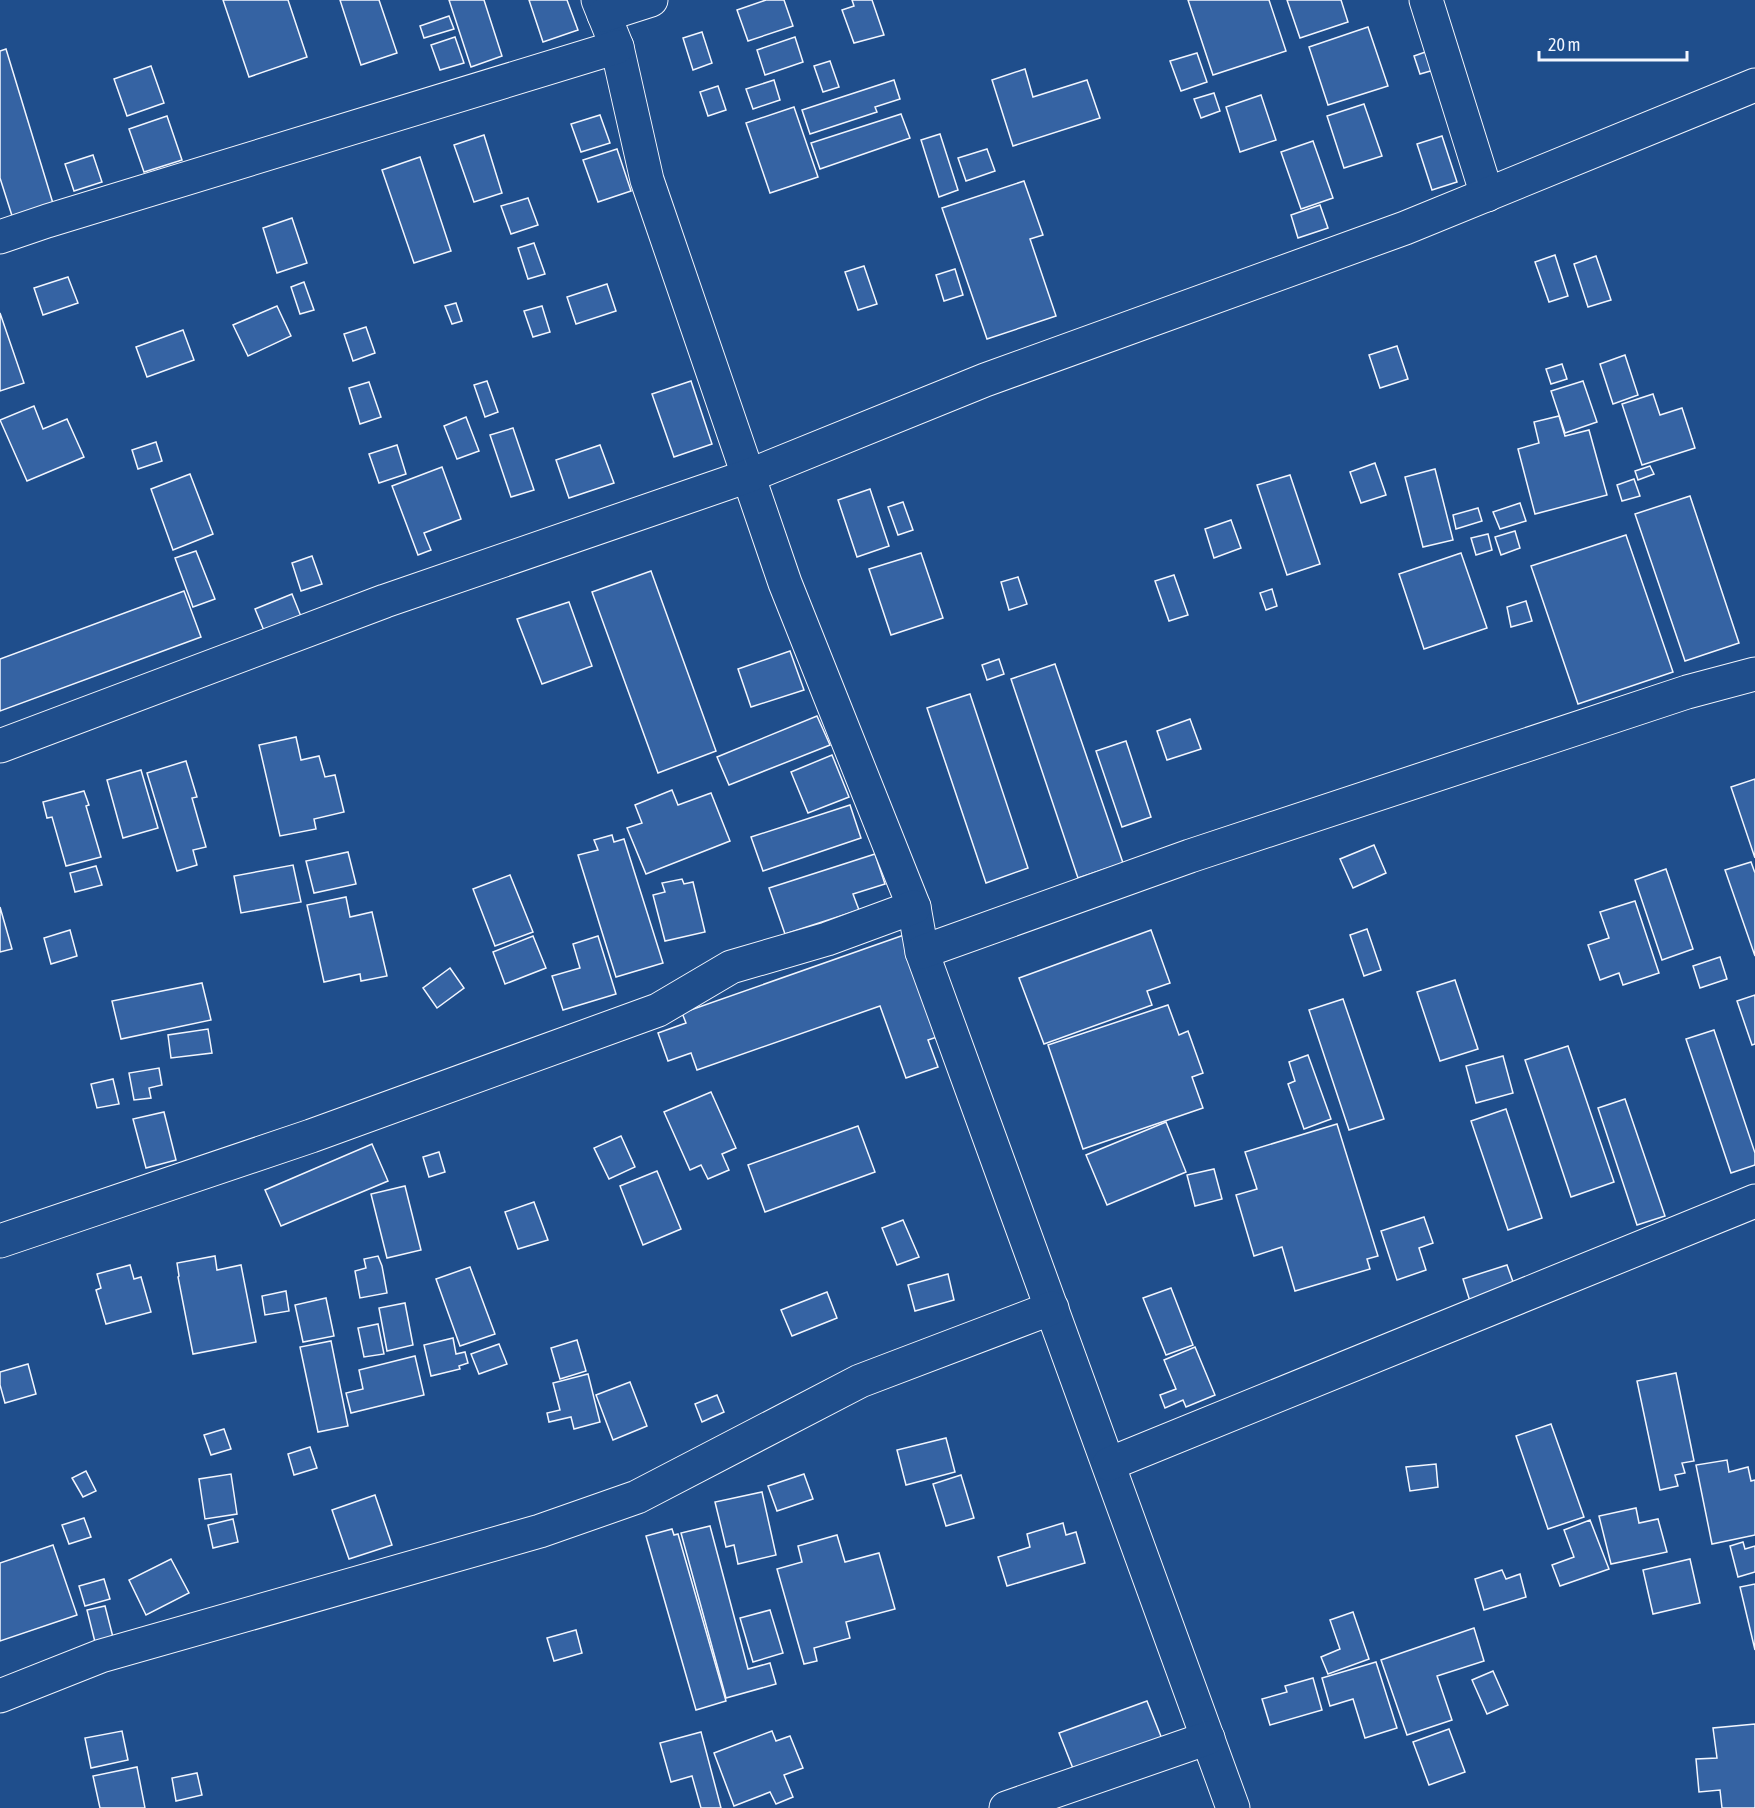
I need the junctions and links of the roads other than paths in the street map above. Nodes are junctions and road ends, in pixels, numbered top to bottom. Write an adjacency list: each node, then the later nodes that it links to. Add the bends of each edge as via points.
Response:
1 (651, 0): 3 (street)
2 (1426, 0): 6 (street)
3 (601, 8): 4 (street)
4 (617, 47): 7 (street); 8 (street, via 647,180)
5 (1755, 85): 6 (street)
6 (1486, 195): 8 (street, via 985,380)
7 (0, 237)
8 (748, 476): 10 (street, via 385,601); 11 (street, via 784,582)
9 (1755, 674): 12 (street, via 1687,692 1190,856)
10 (0, 746)
11 (914, 907): 12 (street); 14 (street, via 731,967 658,1010 311,1136)
12 (922, 952): 15 (street)
13 (1755, 1201): 16 (street)
14 (0, 1241)
15 (1052, 1308): 16 (street); 17 (street, via 860,1381 637,1497 540,1531 102,1656)
16 (1109, 1464): 18 (street)
17 (0, 1696)
18 (1208, 1738): 19 (street); 20 (street)
19 (1006, 1808)
20 (1233, 1808)

